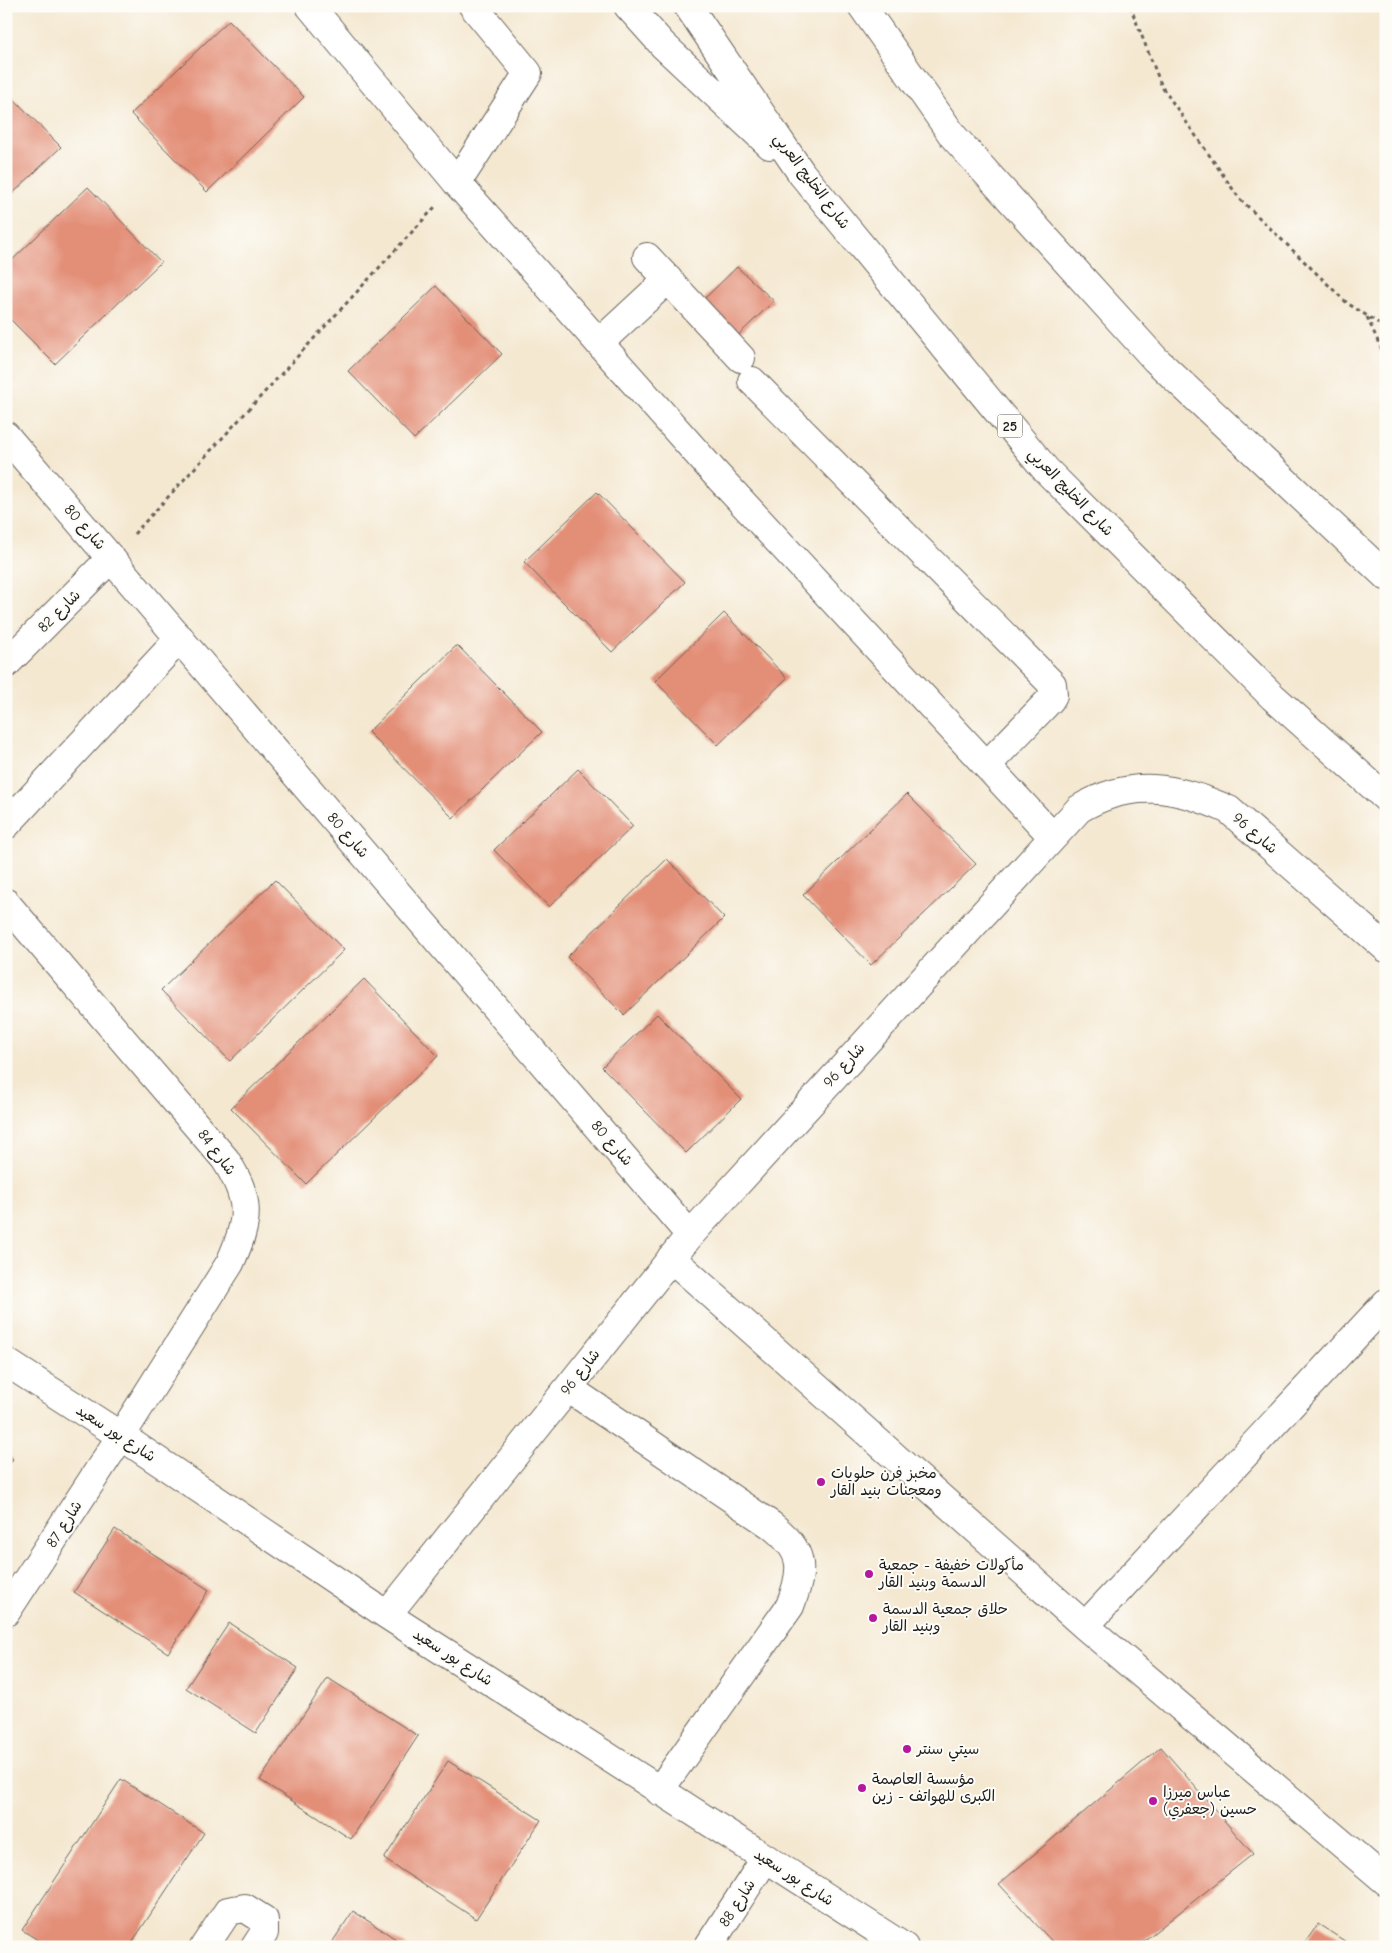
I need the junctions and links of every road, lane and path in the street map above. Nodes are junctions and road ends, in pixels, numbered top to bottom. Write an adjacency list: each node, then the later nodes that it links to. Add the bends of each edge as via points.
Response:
1 (310, 6): 8 (street)
2 (473, 6): 8 (street, via 528,72)
3 (628, 6): 7 (street, via 676,58)
4 (688, 6): 7 (street, شارع الخليج العربي / 25)
5 (862, 6): 17 (street, via 953,136 1155,359)
6 (1130, 6): 11 (path, via 1162,87 1239,198 1347,303)
7 (802, 174): 21 (street, شارع الخليج العربي / 25, via 1046,470 1273,697)
8 (457, 183): 13 (street); 16 (path)
9 (647, 257): 10 (street)
10 (668, 279): 13 (street); 20 (street, via 746,369 1052,684 1050,700)
11 (1366, 316): 12 (path); 14 (path)
12 (1386, 328)
13 (599, 343): 20 (street)
14 (1386, 359)
15 (6, 436): 16 (street, شارع 80)
16 (111, 558): 18 (street, شارع 80); 19 (street, شارع 82)
17 (1386, 576)
18 (180, 638): 22 (street); 26 (street, شارع 80)
19 (6, 664)
20 (986, 765): 23 (street)
21 (1386, 798)
22 (6, 824)
23 (1052, 836): 25 (street, شارع 96, via 1079,809 1116,792 1156,788 1202,798 1229,810); 26 (street, شارع 96)
24 (6, 903): 31 (street, شارع 84, via 225,1159 244,1198 243,1232 230,1263)
25 (1386, 948)
26 (690, 1234): 27 (street, شارع 96)
27 (671, 1258): 30 (street, شارع 96); 34 (street)
28 (1386, 1303): 34 (street)
29 (6, 1362): 31 (street, شارع بور سعيد)
30 (568, 1388): 33 (street, شارع 96); 35 (street, via 771,1524 797,1551 800,1564 797,1589 790,1606)
31 (121, 1436): 32 (street, شارع 87); 33 (street, شارع بور سعيد)
32 (6, 1612)
33 (387, 1614): 35 (street, شارع بور سعيد)
34 (1085, 1626): 37 (street)
35 (659, 1791): 36 (street, شارع بور سعيد)
36 (765, 1859): 40 (street, شارع 88); 41 (street, شارع بور سعيد)
37 (1386, 1881)
38 (204, 1947): 39 (street, via 228,1911 245,1908 264,1920 264,1933)
39 (255, 1947)
40 (708, 1947)
41 (904, 1947)

